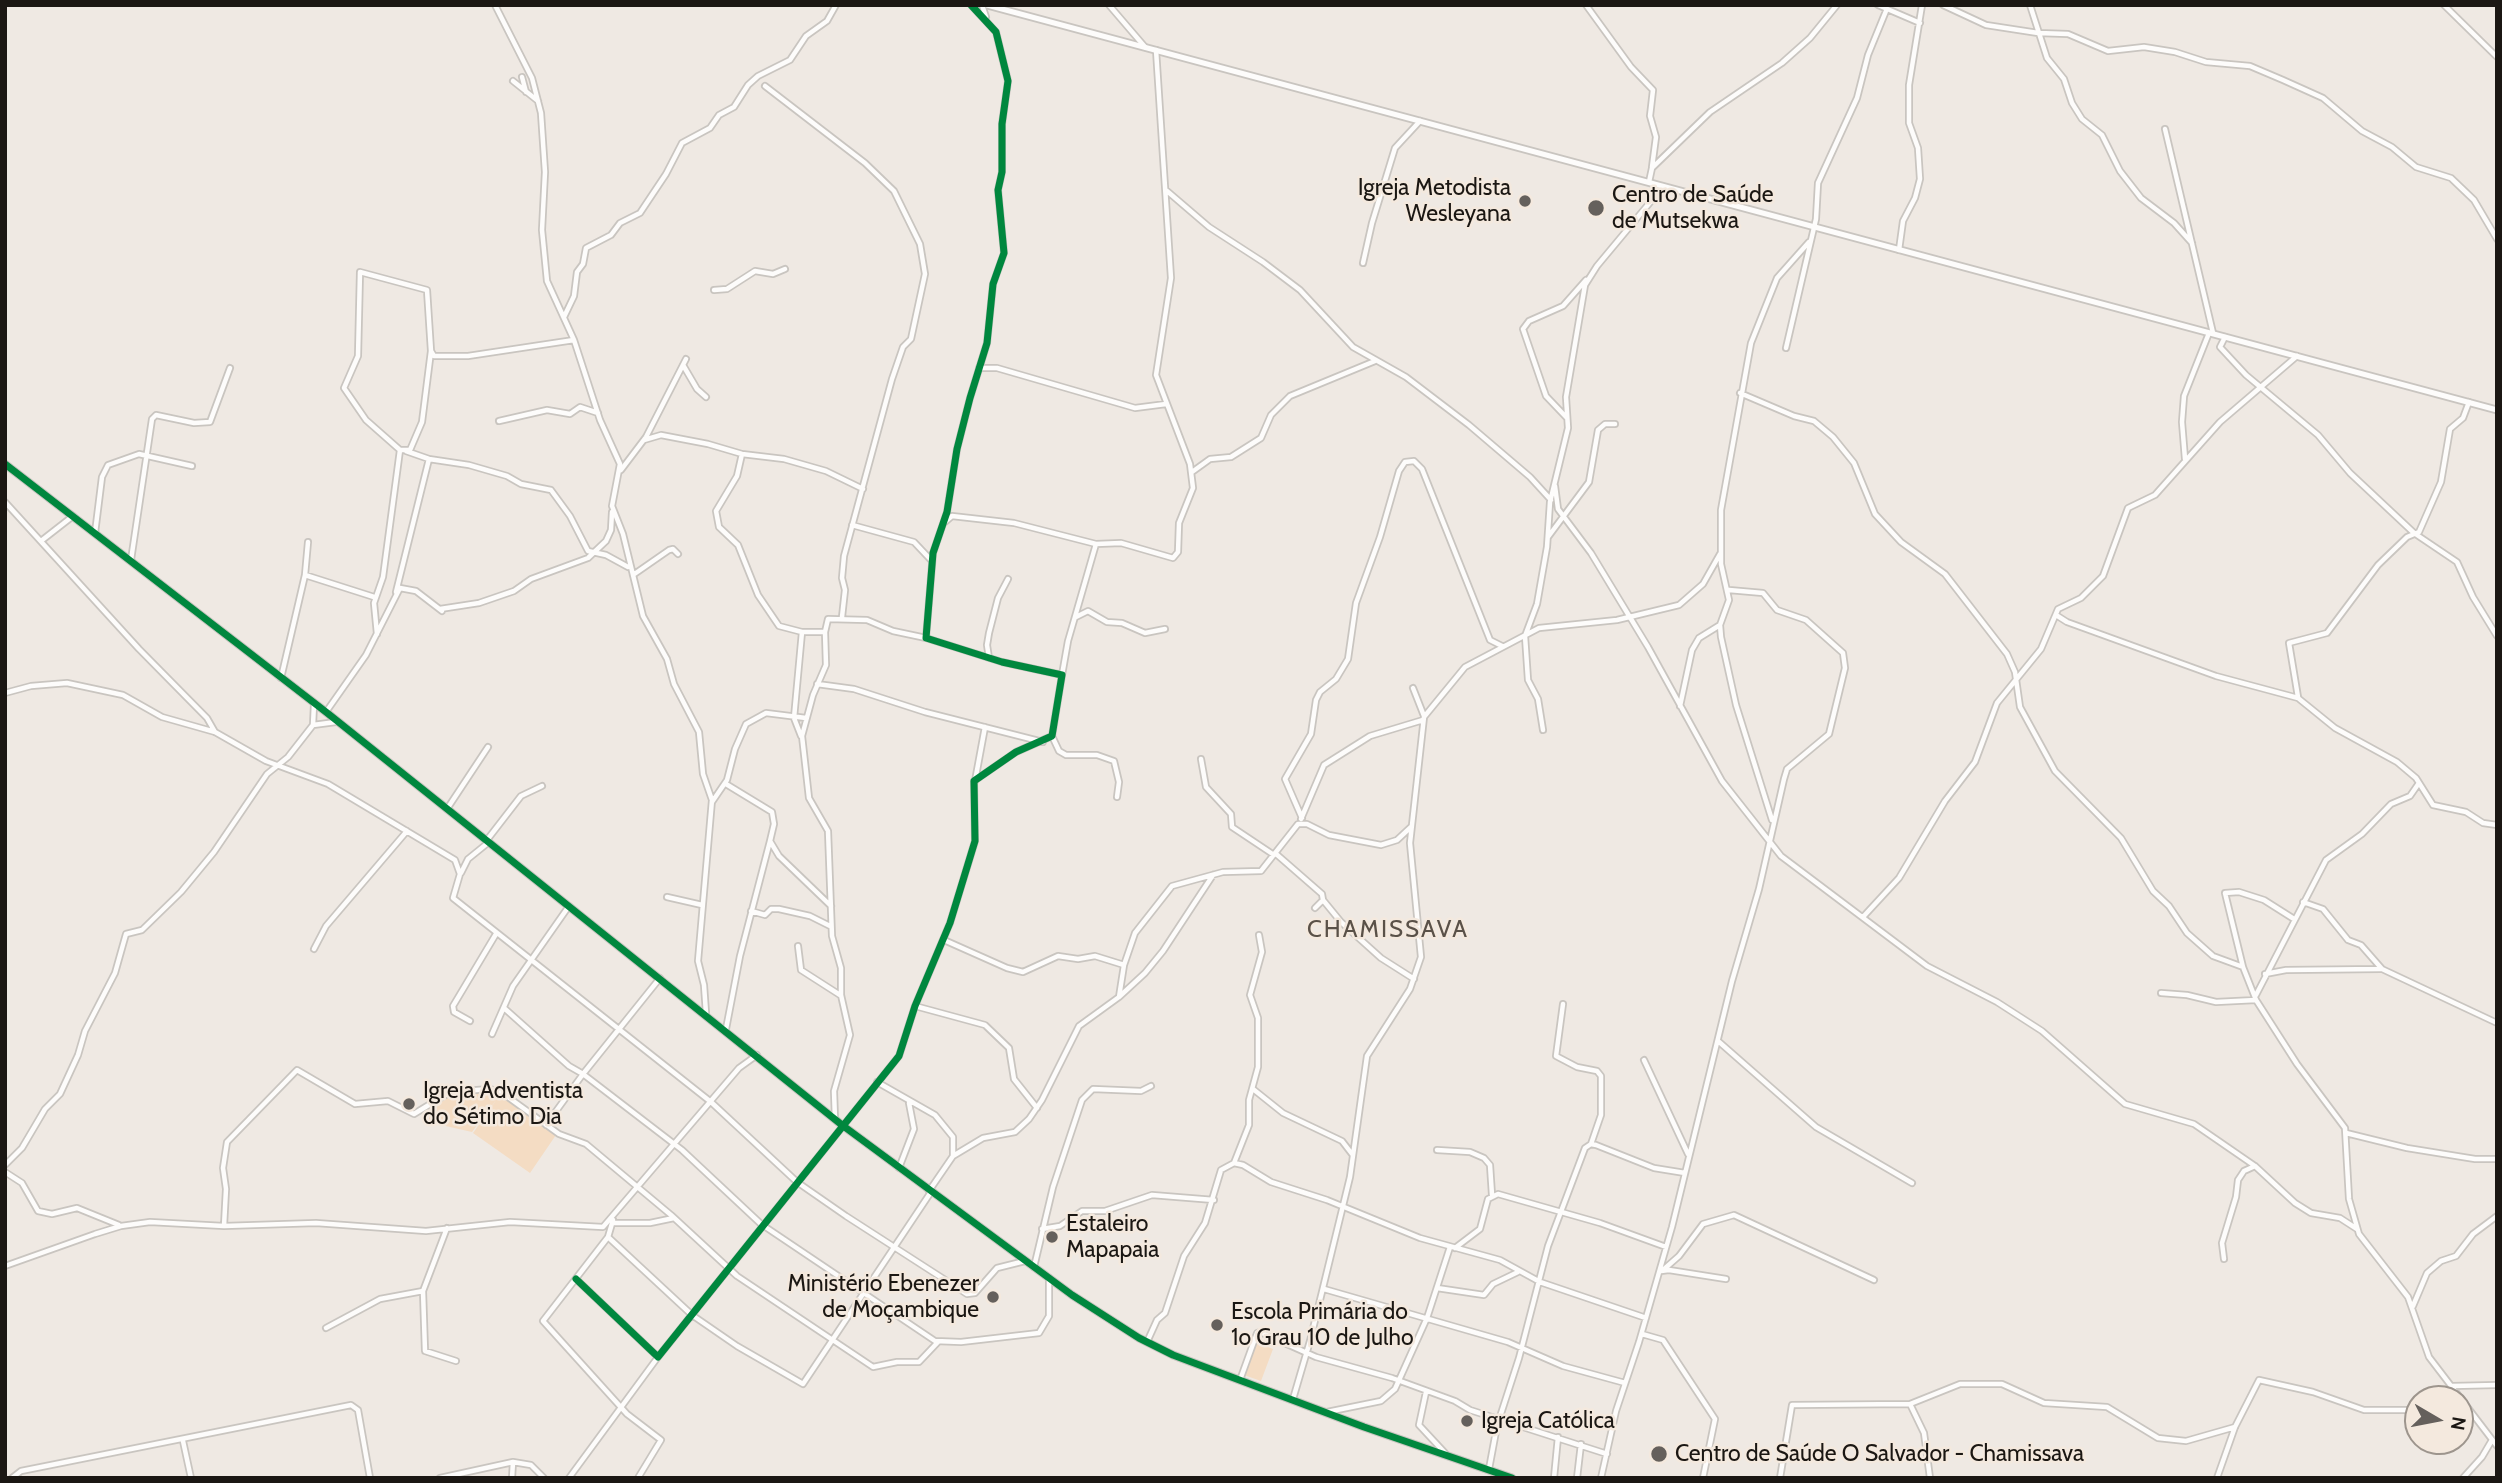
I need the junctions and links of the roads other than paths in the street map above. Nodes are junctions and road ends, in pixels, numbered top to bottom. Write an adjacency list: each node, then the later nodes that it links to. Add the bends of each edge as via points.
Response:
1 (495, 5): 24 (street, via 532,78)
2 (836, 5): 43 (street, via 790,60 758,76 734,107 719,115 710,128 682,143 640,213 587,247)
3 (971, 5): 14 (street)
4 (985, 5): 14 (street); 17 (street)
5 (1109, 5): 17 (street)
6 (1586, 5): 27 (street, via 1653,90 1650,116 1656,139)
7 (1837, 5): 27 (street, via 1782,63 1710,111)
8 (1878, 5): 13 (street)
9 (1922, 5): 15 (street)
10 (1943, 5): 16 (street, via 1974,22)
11 (2030, 5): 16 (street)
12 (2444, 5): 19 (street)
13 (1890, 9): 15 (street); 32 (street, via 1868,55 1857,98 1818,183)
14 (986, 18): 54 (street, via 996,32 1007,81 998,190 1004,247)
15 (1920, 23): 38 (street, via 1909,85 1909,119 1918,148 1920,179 1903,221)
16 (2038, 33): 35 (street, via 2075,36 2108,51 2144,47 2206,62 2250,66 2283,80 2323,98 2361,131 2392,147 2416,167 2451,178 2474,200); 37 (street, via 2072,103 2085,122 2102,135 2123,175 2141,198)
17 (1145, 48): 18 (street)
18 (1156, 50): 25 (street); 30 (street)
19 (2497, 57)
20 (522, 77): 23 (street)
21 (513, 81): 23 (street)
22 (765, 86): 76 (street, via 894,191 920,244 925,274 918,314 892,379)
23 (526, 92): 24 (street)
24 (538, 102): 43 (street, via 545,169 542,230 547,281)
25 (1420, 121): 28 (street); 39 (street, via 1395,148)
26 (2165, 129): 37 (street)
27 (1652, 168): 28 (street)
28 (1651, 183): 29 (street); 31 (street)
29 (1673, 189): 31 (street); 33 (street)
30 (1166, 190): 51 (street, via 1209,227 1288,280 1343,338); 59 (street, via 1171,278 1156,375)
31 (1657, 194): 41 (street)
32 (1816, 219): 33 (street); 34 (street)
33 (1814, 227): 34 (street); 36 (street)
34 (1824, 229): 38 (street)
35 (2497, 239)
36 (1809, 242): 47 (street); 56 (street, via 1777,278 1751,342)
37 (2192, 243): 44 (street)
38 (1899, 250): 44 (street)
39 (1363, 263)
40 (785, 270): 42 (street, via 774,274 755,271 727,289)
41 (1587, 280): 62 (street, via 1566,397); 62 (street, via 1563,306 1529,321 1523,329 1546,396)
42 (713, 290)
43 (564, 317): 46 (street)
44 (2211, 333): 45 (street); 70 (street, via 2184,396)
45 (2225, 337): 49 (street); 55 (street, via 2220,347)
46 (574, 340): 48 (street, via 468,356 434,356); 61 (street)
47 (1786, 348)
48 (431, 351): 66 (street, via 424,415 410,450); 66 (street, via 427,290 360,272 358,356 344,388 366,420)
49 (2297, 356): 55 (street); 58 (street)
50 (686, 359): 52 (street)
51 (1376, 360): 74 (street, via 1290,396 1271,415 1261,439); 77 (street, via 1469,425)
52 (683, 365): 57 (street); 65 (street)
53 (230, 368): 68 (street, via 210,422 156,415)
54 (978, 369): 59 (street, via 997,368 1135,408); 82 (street)
55 (2260, 387): 70 (street); 85 (street, via 2318,435 2350,473)
56 (1740, 393): 92 (street, via 1721,510); 118 (street, via 1814,421 1833,437 1854,463 1875,514 1901,542 1945,574 2007,654)
57 (706, 397)
58 (2469, 402): 60 (street); 85 (street, via 2463,418 2450,429 2441,482)
59 (1167, 404): 74 (street)
60 (2497, 410)
61 (598, 413): 63 (street, via 580,407 570,414 547,410); 73 (street)
62 (1567, 418): 75 (street)
63 (499, 421)
64 (1615, 424): 80 (street, via 1598,430 1588,482)
65 (644, 440): 67 (street, via 661,435); 73 (street)
66 (402, 450): 69 (street); 101 (street, via 383,577)
67 (742, 454): 76 (street, via 810,466); 108 (street, via 737,476 716,511 719,527 738,545 767,611 779,626)
68 (145, 455): 72 (street); 84 (street, via 114,462 105,469); 93 (street)
69 (429, 459): 90 (street, via 469,465 551,490 573,521 583,546); 100 (street)
70 (2186, 460): 102 (street, via 2155,495 2129,508 2103,576 2081,598 2060,607)
71 (5, 464): 81 (street)
72 (192, 466)
73 (621, 471): 79 (street)
74 (1192, 472): 89 (street, via 1191,498 1179,523 1178,552 1172,558 1121,543)
75 (1555, 486): 77 (street); 80 (street)
76 (863, 489): 83 (street)
77 (1551, 500): 86 (street)
78 (5, 502): 87 (street)
79 (612, 511): 90 (street, via 611,530); 95 (street, via 623,534)
80 (1562, 515): 86 (street); 103 (street)
81 (72, 516): 84 (street); 87 (street)
82 (944, 523): 89 (street, via 952,516 1014,523); 94 (street)
83 (852, 524): 94 (street, via 914,542); 104 (street, via 842,567)
84 (94, 533): 93 (street)
85 (2415, 534): 112 (street, via 2457,562); 122 (street, via 2378,565 2327,633 2289,643)
86 (1548, 538): 111 (street, via 1537,604)
87 (41, 541): 133 (street, via 207,718)
88 (308, 542): 96 (street)
89 (1096, 544): 105 (street)
90 (597, 553): 95 (street); 100 (street, via 479,603 441,610 407,588)
91 (678, 554): 97 (street, via 669,550)
92 (1720, 554): 99 (street); 103 (street, via 1703,584 1679,605)
93 (131, 560): 117 (street)
94 (931, 561): 113 (street)
95 (629, 568): 97 (street)
96 (304, 575): 101 (street); 117 (street)
97 (633, 575): 145 (street, via 647,627 696,723)
98 (1008, 579): 115 (street, via 993,618)
99 (1728, 590): 106 (street); 149 (street, via 1763,593 1777,611 1814,625 1846,661 1829,734 1787,769)
100 (395, 593): 110 (street)
101 (374, 597): 110 (street)
102 (2056, 615): 118 (street, via 2041,649); 122 (street, via 2216,676)
103 (1628, 616): 111 (street, via 1546,626); 124 (street)
104 (842, 617): 109 (street, via 828,618); 113 (street)
105 (1075, 618): 107 (street, via 1088,611 1145,633); 116 (street)
106 (1720, 625): 124 (street, via 1699,638 1692,650); 149 (street, via 1735,705)
107 (1165, 629)
108 (802, 632): 109 (street); 126 (street)
109 (825, 632): 119 (street, via 826,665)
110 (377, 634): 125 (street)
111 (1525, 636): 114 (street); 132 (street, via 1528,680 1538,699)
112 (2497, 636)
113 (926, 638): 115 (street)
114 (1503, 646): 128 (street, via 1465,667); 147 (street, via 1490,640 1422,469 1414,461 1405,462 1356,603 1348,659 1336,679 1320,692 1311,734 1285,779)
115 (989, 658): 116 (street)
116 (1062, 675): 135 (street)
117 (281, 678): 123 (street)
118 (2017, 682): 169 (street, via 1997,703 1976,759 1921,845 1899,878); 179 (street, via 2020,707 2055,771 2121,838 2153,891 2187,933 2213,956)
119 (817, 684): 127 (street); 131 (street, via 854,689)
120 (1413, 688): 128 (street)
121 (5, 693): 133 (street, via 31,686 77,684 130,697 162,717)
122 (2298, 698): 141 (street, via 2335,728 2397,762)
123 (314, 704): 125 (street); 130 (street)
124 (1679, 706): 155 (street, via 1722,781)
125 (327, 712): 129 (street)
126 (795, 716): 127 (street); 134 (street); 142 (street, via 766,713 746,724)
127 (806, 718): 134 (street)
128 (1424, 718): 147 (street, via 1371,736 1324,765); 151 (street)
129 (336, 722): 130 (street); 146 (street)
130 (313, 725): 139 (street)
131 (985, 727): 136 (street); 140 (street)
132 (1543, 730)
133 (215, 732): 139 (street)
134 (802, 736): 166 (street, via 809,799 828,831)
135 (1052, 736): 136 (street); 144 (street, via 1066,755 1097,755 1114,761)
136 (1043, 742): 140 (street, via 1016,752)
137 (488, 747): 146 (street)
138 (1201, 760): 156 (street, via 1206,787 1231,814 1232,827)
139 (277, 766): 152 (street, via 328,785); 219 (street, via 181,892 142,930 126,934 115,972 60,1094)
140 (974, 782): 174 (street, via 975,841)
141 (2419, 783): 150 (street, via 2433,805); 163 (street, via 2410,796 2391,804 2362,834 2326,860)
142 (726, 784): 145 (street); 154 (street, via 772,812)
143 (542, 786): 153 (street, via 521,796)
144 (1117, 797)
145 (712, 802): 165 (street)
146 (447, 809): 153 (street)
147 (1302, 818): 148 (street)
148 (1298, 824): 151 (street, via 1381,845 1397,840); 156 (street)
149 (1773, 824): 155 (street)
150 (2497, 825)
151 (1412, 826): 183 (street, via 1410,862 1422,950)
152 (407, 831): 158 (street); 176 (street, via 326,926)
153 (488, 841): 157 (street); 164 (street)
154 (770, 841): 166 (street, via 794,873); 168 (street)
155 (1769, 842): 169 (street); 197 (street)
156 (1275, 854): 160 (street, via 1258,872); 162 (street, via 1310,881)
157 (468, 859): 158 (street); 159 (street)
158 (455, 860): 159 (street)
159 (460, 874): 172 (street, via 453,898)
160 (1214, 874): 178 (street, via 1169,888 1140,925); 186 (street, via 1163,951)
161 (667, 897): 165 (street)
162 (1322, 900): 167 (street); 183 (street, via 1381,958)
163 (2303, 902): 170 (street); 180 (street, via 2322,909 2348,940 2361,945)
164 (569, 905): 177 (street); 182 (street)
165 (702, 905): 191 (street, via 698,961)
166 (831, 906): 171 (street)
167 (1315, 908)
168 (751, 911): 171 (street, via 765,915 779,909 810,916); 195 (street)
169 (1863, 917): 220 (street, via 1927,966 2031,1024 2125,1104 2194,1124)
170 (2294, 919): 179 (street, via 2264,900 2227,891); 181 (street)
171 (831, 927): 185 (street, via 841,968)
172 (496, 933): 177 (street); 192 (street, via 453,1006 454,1012)
173 (1259, 935): 203 (street, via 1262,953 1250,995 1259,1025)
174 (944, 940): 178 (street, via 1014,971 1028,972 1061,956 1095,956); 189 (street)
175 (798, 946): 185 (street, via 801,970)
176 (314, 949)
177 (530, 961): 190 (street); 194 (street)
178 (1124, 965): 186 (street)
179 (2243, 967): 187 (street)
180 (2382, 969): 181 (street); 193 (street)
181 (2265, 974): 187 (street)
182 (660, 978): 191 (street); 194 (street)
183 (1414, 979): 214 (street, via 1367,1056)
184 (2161, 993): 187 (street, via 2216,1002)
185 (841, 995): 207 (street, via 850,1035 834,1091)
186 (1119, 997): 206 (street, via 1079,1026)
187 (2256, 998): 210 (street)
188 (1563, 1003): 211 (street, via 1556,1056 1601,1076 1601,1115)
189 (915, 1006): 201 (street, via 901,1052); 206 (street, via 985,1025 1009,1048 1014,1079)
190 (504, 1008): 196 (street); 200 (street)
191 (706, 1013): 195 (street)
192 (470, 1021)
193 (2497, 1023)
194 (618, 1029): 200 (street); 204 (street)
195 (726, 1029): 198 (street)
196 (492, 1034)
197 (1718, 1040): 215 (street); 225 (street, via 1816,1127)
198 (758, 1055): 204 (street, via 740,1068); 207 (street)
199 (1644, 1060): 215 (street)
200 (583, 1074): 208 (street); 212 (street)
201 (877, 1082): 205 (street); 209 (street)
202 (1151, 1086): 240 (street, via 1141,1091 1090,1090 1078,1107)
203 (1253, 1089): 214 (street, via 1283,1113 1342,1142); 218 (street, via 1249,1125)
204 (711, 1102): 212 (street); 224 (street)
205 (908, 1102): 216 (street, via 931,1112 951,1132); 221 (street, via 914,1129)
206 (1037, 1108): 216 (street, via 1019,1129 983,1139)
207 (835, 1119): 209 (street)
208 (546, 1125): 226 (street, via 586,1144); 237 (street, via 498,1091 450,1092 414,1114 388,1101 355,1104 297,1070 227,1142)
209 (842, 1125): 221 (street); 224 (street)
210 (2346, 1133): 217 (street, via 2407,1148 2474,1159); 239 (street, via 2349,1199)
211 (1591, 1144): 223 (street, via 1654,1168); 231 (street)
212 (675, 1145): 226 (street); 235 (street)
213 (1437, 1150): 228 (street, via 1470,1152 1483,1158 1490,1165)
214 (1352, 1155): 230 (street)
215 (1689, 1155): 223 (street)
216 (953, 1156): 227 (street)
217 (2497, 1158)
218 (1234, 1163): 229 (street, via 1221,1170); 230 (street)
219 (6, 1164): 222 (street)
220 (2255, 1166): 239 (street, via 2303,1208); 245 (street, via 2238,1180 2222,1243)
221 (899, 1168): 227 (street)
222 (7, 1173): 236 (street, via 22,1183 38,1211 52,1214 77,1208)
223 (1685, 1173): 242 (street)
224 (797, 1182): 235 (street); 244 (street)
225 (1912, 1183)
226 (638, 1188): 233 (street); 234 (street)
227 (930, 1192): 244 (street); 246 (street)
228 (1492, 1195): 231 (street); 243 (street, via 1480,1229)
229 (1214, 1200): 240 (street, via 1152,1195 1105,1211 1082,1211 1060,1226); 269 (street, via 1184,1256 1165,1313)
230 (1342, 1208): 243 (street); 258 (street)
231 (1559, 1212): 242 (street); 256 (street)
232 (2497, 1216): 261 (street, via 2473,1234 2456,1256 2427,1273)
233 (675, 1218): 234 (street, via 650,1223); 249 (street)
234 (613, 1221): 238 (street, via 595,1228 510,1222); 241 (street)
235 (761, 1224): 249 (street); 260 (street)
236 (121, 1226): 237 (street, via 156,1222); 247 (street)
237 (224, 1226): 238 (street, via 316,1223 411,1231)
238 (447, 1228): 259 (street)
239 (2357, 1228): 261 (street)
240 (1042, 1229): 248 (street)
241 (608, 1237): 253 (street); 262 (street)
242 (1666, 1247): 250 (street)
243 (1452, 1248): 251 (street, via 1500,1260); 257 (street)
244 (896, 1249): 246 (street, via 969,1294 997,1268); 260 (street)
245 (2224, 1259)
246 (1025, 1261): 248 (street)
247 (5, 1266)
248 (1034, 1268): 252 (street)
249 (727, 1269): 262 (street); 267 (street)
250 (1661, 1271): 254 (street); 255 (street, via 1703,1224 1734,1215); 264 (street)
251 (1519, 1272): 256 (street); 257 (street, via 1493,1284 1484,1296)
252 (1049, 1278): 268 (street, via 1050,1311 1041,1332); 269 (street)
253 (576, 1279): 272 (street); 283 (street, via 543,1321)
254 (1726, 1279)
255 (1874, 1280)
256 (1540, 1282): 264 (street); 270 (street)
257 (1437, 1288): 263 (street)
258 (1324, 1289): 263 (street); 271 (street)
259 (423, 1291): 265 (street, via 380,1299); 273 (street, via 425,1351)
260 (863, 1294): 267 (street); 268 (street)
261 (2413, 1306): 277 (street, via 2429,1357)
262 (692, 1315): 267 (street, via 800,1384); 272 (street)
263 (1427, 1318): 270 (street); 275 (street)
264 (1646, 1318): 266 (street)
265 (326, 1328)
266 (1642, 1335): 276 (street); 310 (street, via 1662,1340 1715,1419)
267 (833, 1340): 268 (street, via 876,1368 919,1362)
268 (938, 1342)
269 (1147, 1342): 274 (street)
270 (1521, 1348): 276 (street, via 1563,1366); 287 (street)
271 (1307, 1353): 274 (street, via 1258,1332); 275 (street); 281 (street)
272 (657, 1357): 283 (street)
273 (456, 1362)
274 (1240, 1380): 281 (street)
275 (1400, 1381): 280 (street); 285 (street, via 1381,1401)
276 (1625, 1383): 295 (street)
277 (2451, 1385)
278 (2474, 1385): 279 (street)
279 (2497, 1385)
280 (1426, 1392): 287 (street); 294 (street, via 1419,1425)
281 (1293, 1399): 285 (street)
282 (1910, 1404): 288 (street, via 1960,1384 2002,1384 2044,1403 2113,1409 2158,1438 2186,1441); 311 (street, via 1792,1405); 312 (street, via 1924,1433)
283 (621, 1407): 304 (street); 305 (street, via 662,1440)
284 (2404, 1410): 288 (street, via 2364,1410 2264,1380 2255,1383)
285 (1327, 1412): 294 (street)
286 (2474, 1417): 290 (street)
287 (1499, 1418): 289 (street); 297 (street)
288 (2235, 1427): 313 (street)
289 (1558, 1437): 292 (street); 307 (street)
290 (2492, 1439): 293 (street); 314 (street)
291 (183, 1441): 298 (street, via 21,1471); 299 (street); 300 (street, via 351,1405 358,1410)
292 (1581, 1444): 295 (street); 308 (street)
293 (2497, 1446)
294 (1445, 1453): 297 (street)
295 (1607, 1454): 309 (street)
296 (513, 1462): 301 (street); 302 (street); 303 (street, via 531,1465)
297 (1489, 1469): 306 (street)
298 (12, 1478)
299 (191, 1478)
300 (370, 1478)
301 (440, 1478)
302 (512, 1478)
303 (544, 1478)
304 (569, 1478)
305 (638, 1478)
306 (1512, 1478)
307 (1554, 1478)
308 (1577, 1478)
309 (1601, 1478)
310 (1703, 1478)
311 (1780, 1478)
312 (1930, 1478)
313 (2217, 1478)
314 (2463, 1478)

